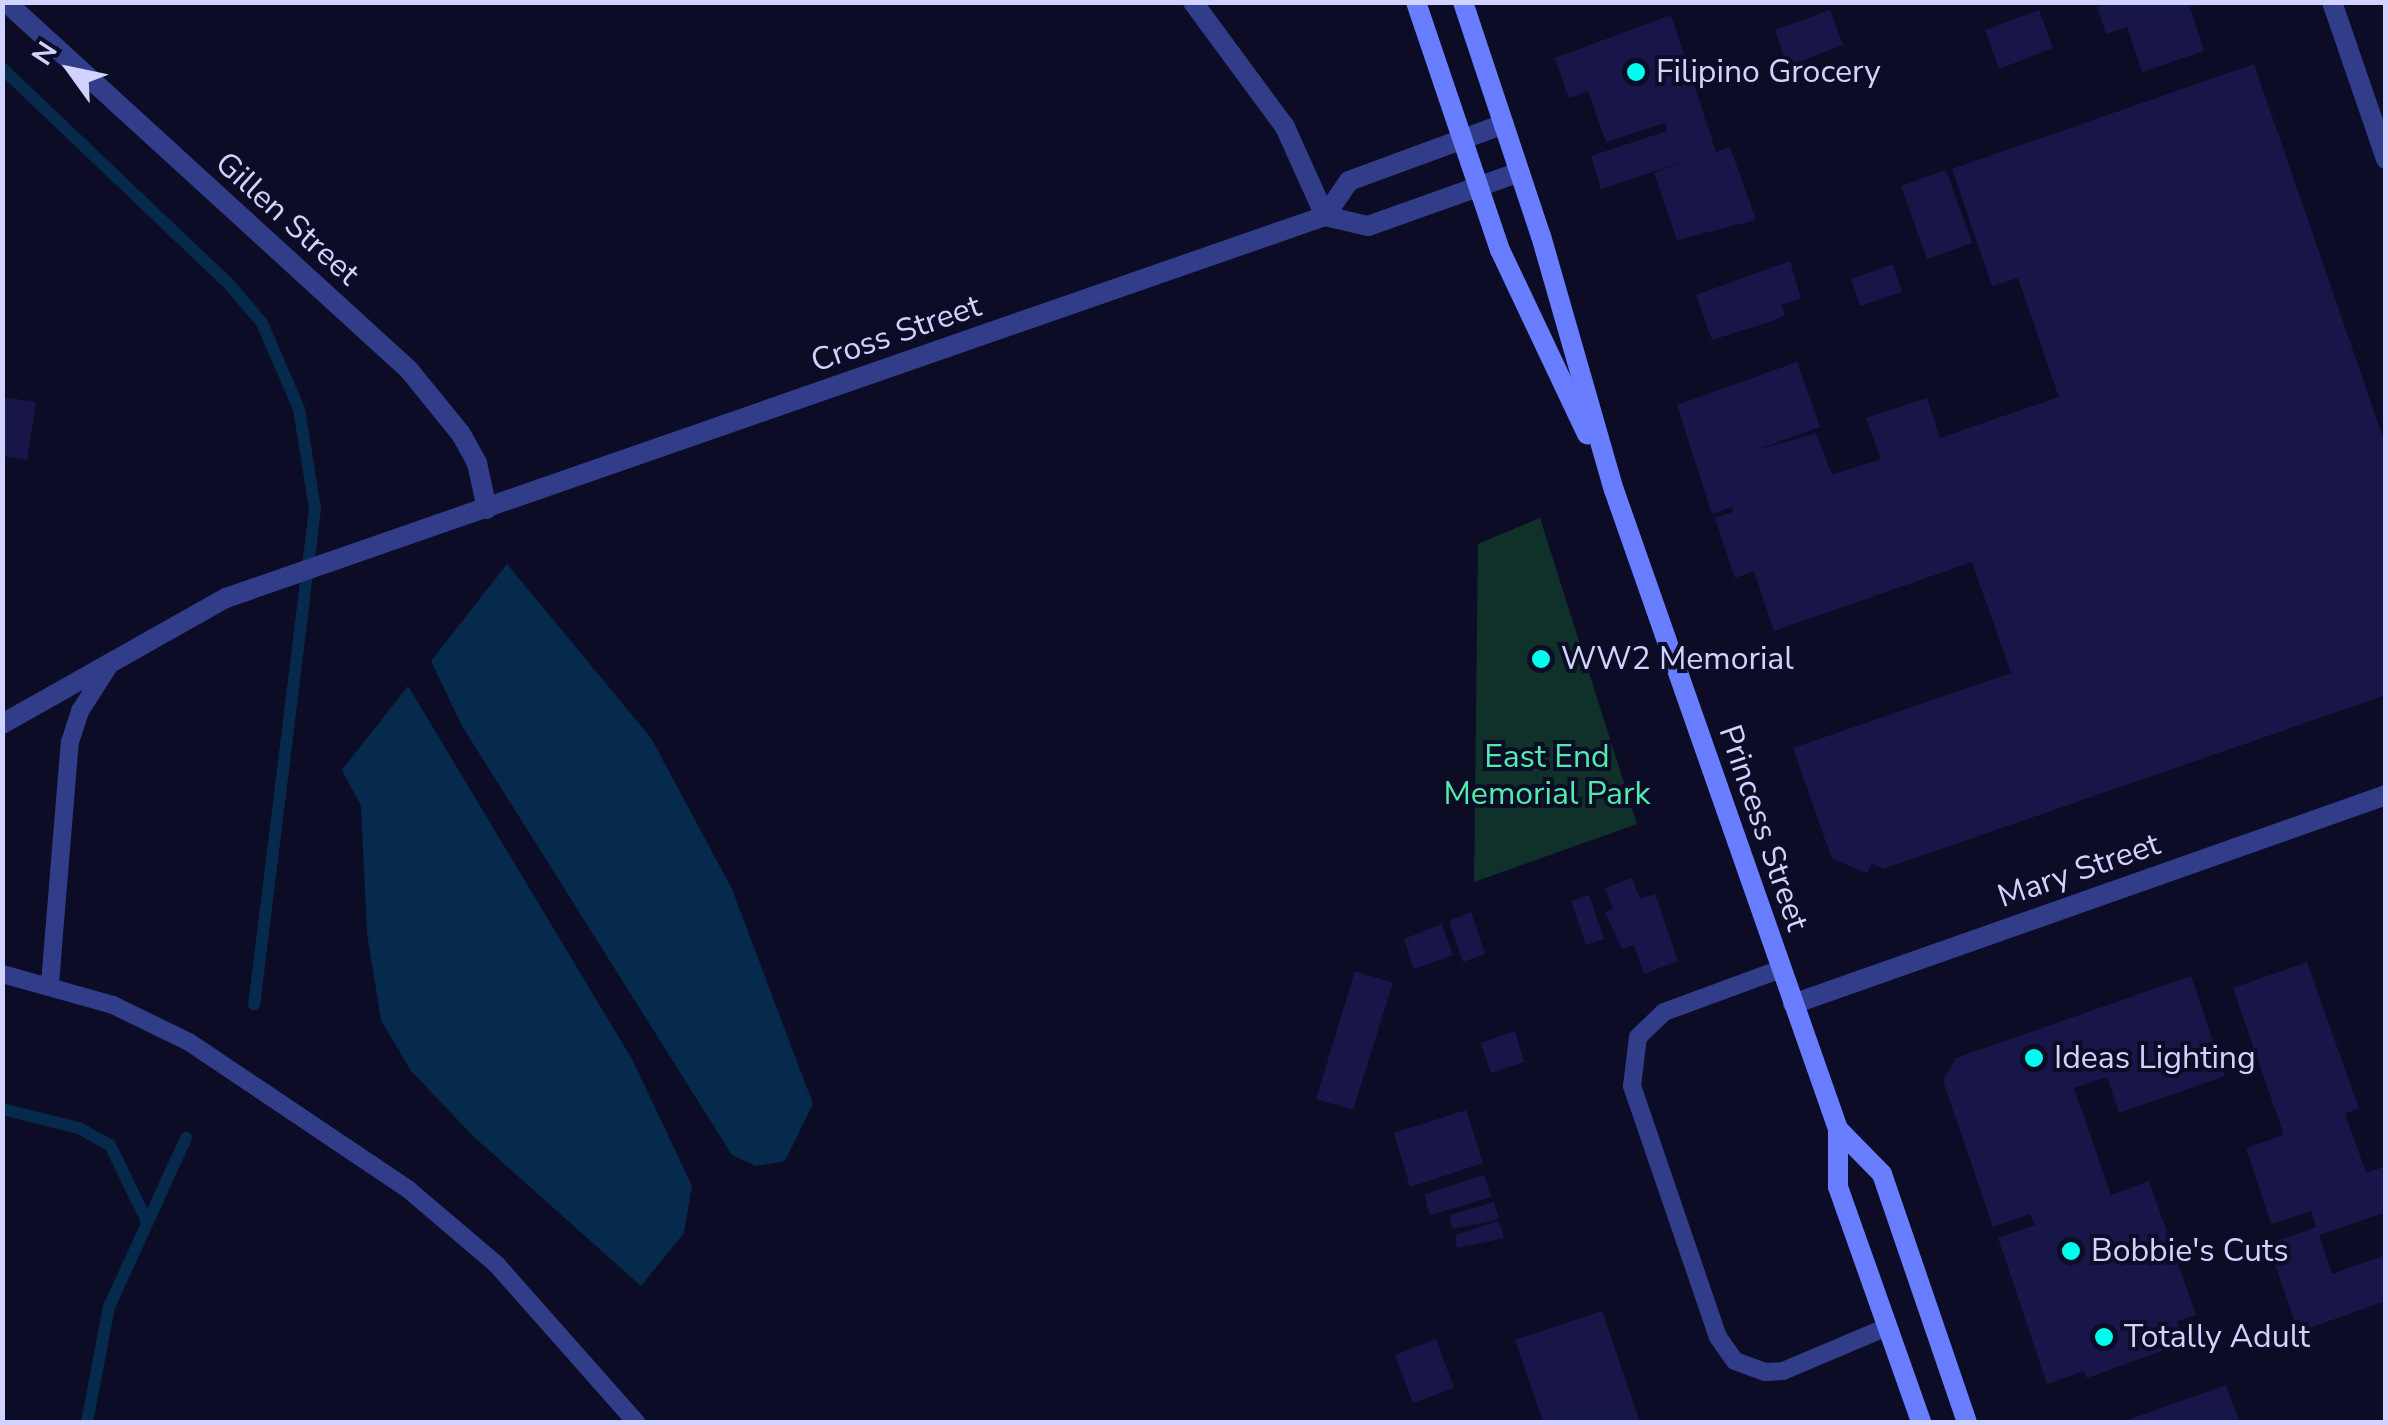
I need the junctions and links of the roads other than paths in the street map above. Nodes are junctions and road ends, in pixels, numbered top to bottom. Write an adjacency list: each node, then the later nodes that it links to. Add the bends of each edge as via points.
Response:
1 (6, 2): 13 (street, Gillen Street, via 409,370 462,434 477,463)
2 (1193, 2): 11 (street, via 1285,127)
3 (1416, 2): 7 (main road, Princess Street)
4 (1463, 2): 6 (main road, Princess Street)
5 (2332, 2): 8 (street)
6 (1504, 124): 7 (street); 9 (main road, Princess Street)
7 (1462, 140): 10 (main road, Princess Street); 11 (street, via 1349,181)
8 (2386, 159)
9 (1520, 172): 10 (street, Cross Street); 12 (main road, Princess Street)
10 (1479, 188): 11 (street, Cross Street, via 1368,226); 12 (main road, Princess Street, via 1500,250)
11 (1325, 216): 13 (street, Cross Street)
12 (1614, 490): 17 (main road, Princess Street)
13 (487, 509): 14 (street, Cross Street, via 255,588 191,616)
14 (110, 666): 15 (street, Cross Street); 19 (lane, via 80,711 70,742)
15 (2, 724)
16 (2386, 796): 20 (street, Mary Street)
17 (1780, 969): 20 (main road, Princess Street); 22 (lane, via 1656,1019 1632,1052 1632,1086 1718,1336 1735,1361 1765,1372 1783,1370)
18 (2, 974): 19 (lane)
19 (50, 984): 23 (lane, via 189,1042 409,1190 498,1265)
20 (1792, 1004): 21 (main road, Princess Street)
21 (1838, 1129): 22 (main road, Princess Street, via 1838,1186); 25 (main road, Princess Street, via 1882,1174)
22 (1887, 1327): 24 (main road, Princess Street)
23 (636, 1422)
24 (1921, 1422)
25 (1967, 1422)

